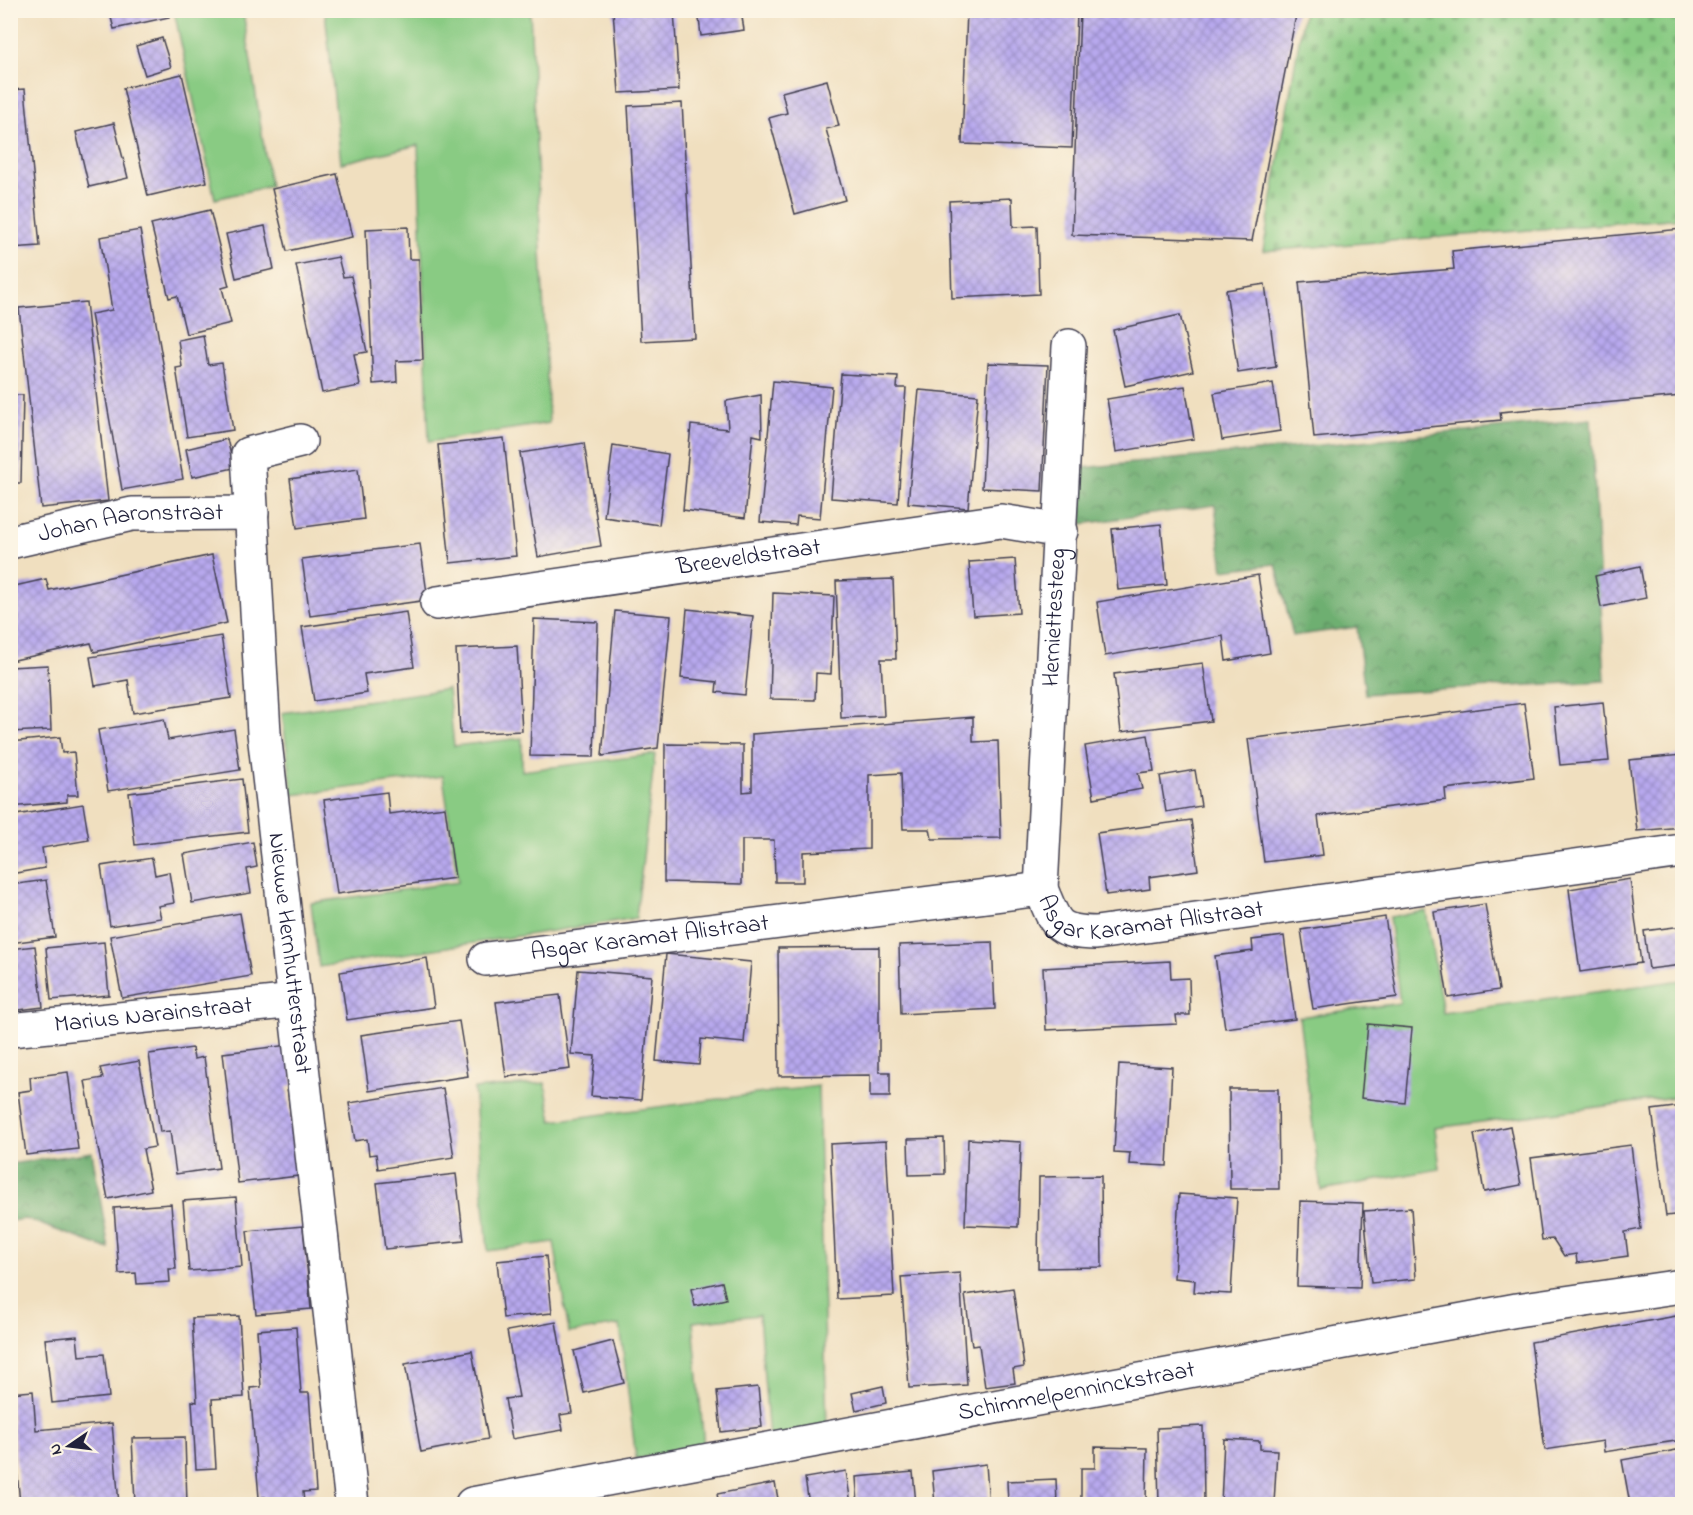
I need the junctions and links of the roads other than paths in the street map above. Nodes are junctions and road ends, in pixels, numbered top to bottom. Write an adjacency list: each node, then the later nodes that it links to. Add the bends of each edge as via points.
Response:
1 (1069, 346): 4 (street, Herniettesteeg)
2 (300, 441): 3 (street, Nieuwe Hernhutterstraat, via 248,454)
3 (252, 513): 5 (street, Johan Aaronstraat, via 132,514); 10 (street, Nieuwe Hernhutterstraat, via 264,733)
4 (1060, 531): 6 (street, Breeveldstraat, via 1001,521); 8 (street, Herniettesteeg)
5 (10, 542)
6 (437, 603)
7 (1683, 851): 8 (street, Asgar Karamat Alistraat, via 1096,933 1072,932 1055,921)
8 (1041, 889): 9 (street, Asgar Karamat Alistraat)
9 (486, 958)
10 (296, 1001): 11 (street, Marius Narainstraat); 14 (street, Nieuwe Hernhutterstraat)
11 (10, 1030)
12 (1683, 1286): 13 (street, Schimmelpenninckstraat, via 1505,1312)
13 (591, 1494): 15 (street, Schimmelpenninckstraat)
14 (352, 1504)
15 (472, 1504)

